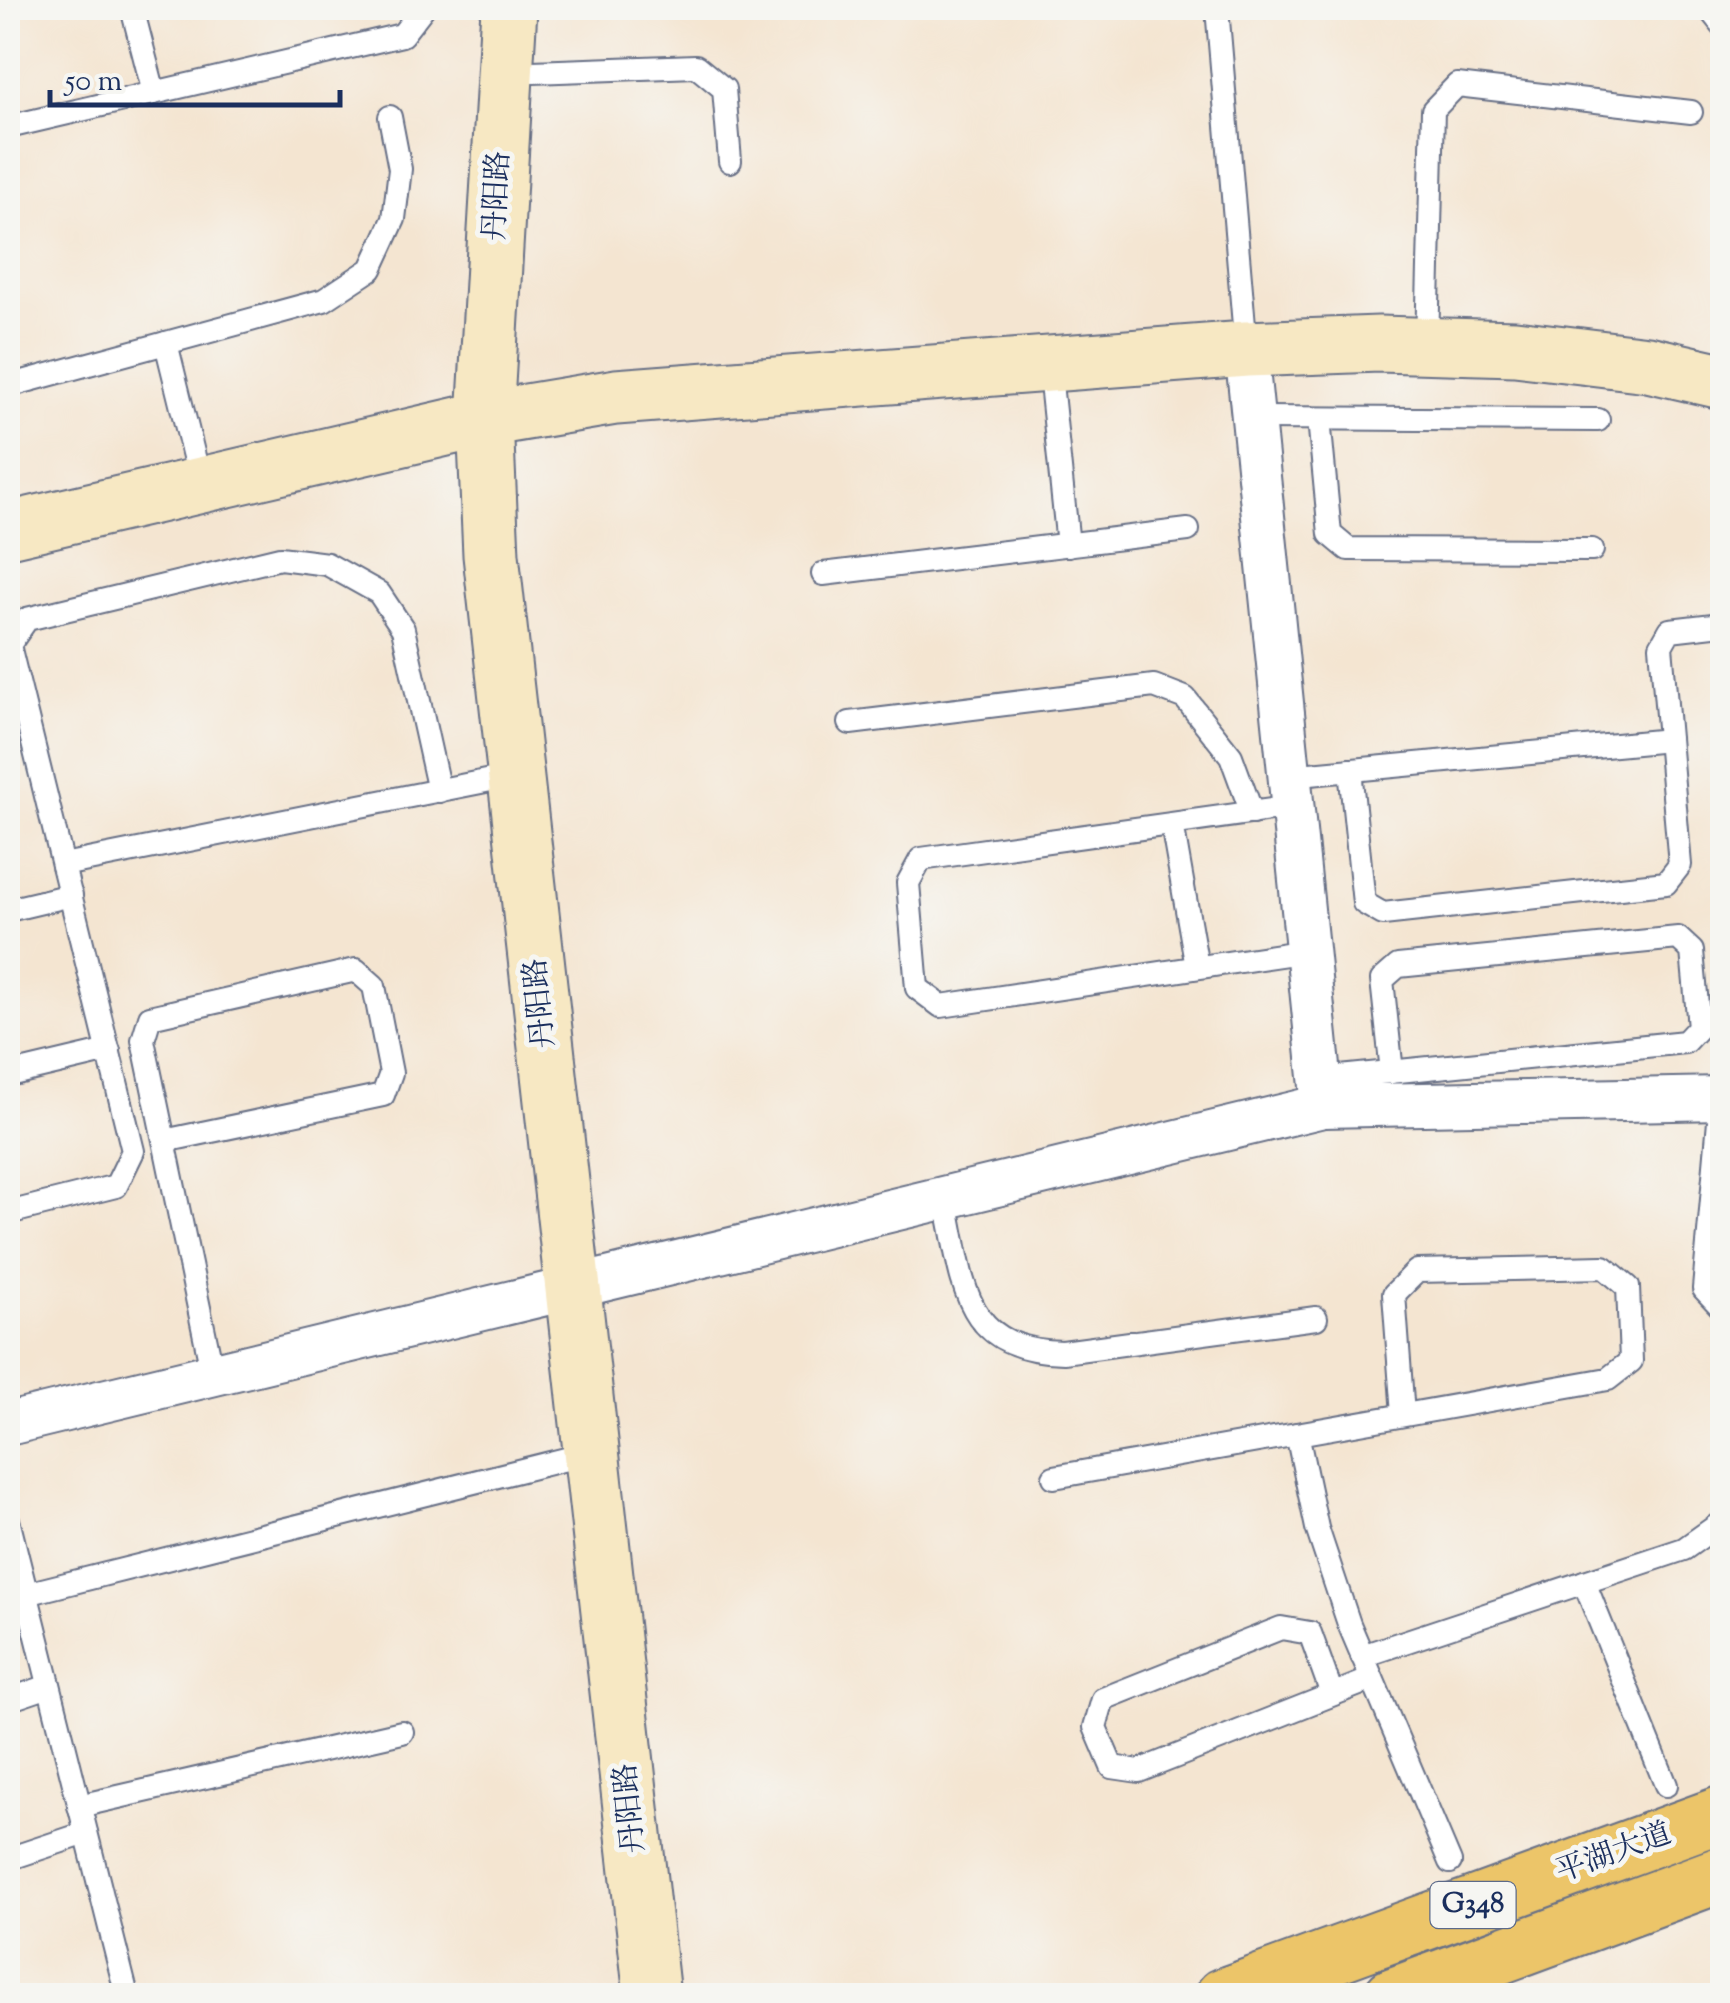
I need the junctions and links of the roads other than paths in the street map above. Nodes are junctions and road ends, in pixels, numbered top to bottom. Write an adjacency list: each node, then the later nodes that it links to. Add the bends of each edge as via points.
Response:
1 (132, 8): 8 (lane)
2 (423, 8): 8 (lane, via 402,35)
3 (509, 8): 7 (main road, 丹阳路)
4 (1217, 8): 15 (lane)
5 (1715, 8): 6 (lane)
6 (1722, 25)
7 (505, 74): 12 (lane, via 696,66 724,89); 20 (main road, 丹阳路)
8 (154, 93): 11 (lane)
9 (1691, 112): 14 (lane, via 1457,85 1433,110)
10 (390, 117): 13 (lane, via 400,169 394,219 371,268 324,300)
11 (8, 127)
12 (730, 161)
13 (166, 343): 18 (lane); 23 (lane)
14 (1427, 345): 15 (main road); 17 (main road, via 1515,348)
15 (1246, 350): 16 (main road); 19 (street)
16 (1049, 364): 20 (main road, via 616,397); 26 (lane)
17 (1722, 380)
18 (8, 386)
19 (1253, 418): 21 (lane); 35 (street)
20 (485, 419): 23 (main road); 33 (main road, 丹阳路, via 490,555)
21 (1318, 419): 22 (lane); 27 (lane, via 1330,534 1348,550)
22 (1598, 420)
23 (201, 485): 24 (main road)
24 (8, 530)
25 (1188, 530): 26 (lane)
26 (1068, 545): 28 (lane)
27 (1592, 550)
28 (823, 574)
29 (1722, 624): 31 (lane, via 1670,630 1661,646)
30 (850, 723): 35 (lane, via 1154,686 1185,698 1231,756)
31 (1669, 740): 32 (lane); 32 (lane, via 1680,865 1666,883 1383,914 1364,903)
32 (1350, 770): 35 (lane)
33 (516, 776): 34 (lane); 50 (main road, 丹阳路)
34 (439, 791): 37 (lane); 37 (lane, via 403,629 379,593 326,564 280,558 27,619 9,645)
35 (1278, 799): 36 (lane); 40 (street)
36 (1172, 824): 41 (lane); 41 (lane, via 921,859 908,883 917,988 942,1006)
37 (63, 864): 38 (lane)
38 (71, 896): 39 (lane); 42 (lane)
39 (8, 910)
40 (1307, 951): 41 (lane); 45 (street)
41 (1197, 968)
42 (109, 1051): 44 (lane); 49 (lane, via 133,1151 116,1186)
43 (1392, 1072): 43 (lane, via 1685,1042 1698,1027 1692,951 1678,938 1398,966 1382,980); 45 (lane)
44 (8, 1075)
45 (1321, 1093): 46 (street); 48 (street)
46 (1722, 1098): 51 (lane, via 1704,1289)
47 (164, 1141): 47 (lane, via 143,1040 150,1016 356,970 374,986 391,1073 383,1094); 53 (lane)
48 (945, 1197): 50 (street); 52 (lane, via 972,1305 985,1328 1033,1352)
49 (8, 1212)
50 (573, 1287): 53 (street); 57 (main road, 丹阳路)
51 (1722, 1308)
52 (1316, 1318)
53 (213, 1375): 55 (street)
54 (1404, 1415): 54 (lane, via 1608,1379 1631,1362 1628,1287 1604,1266 1416,1272 1394,1294); 56 (lane)
55 (8, 1424)
56 (1297, 1434): 58 (lane); 63 (lane, via 1317,1528)
57 (592, 1453): 62 (lane); 77 (main road, 丹阳路)
58 (1054, 1477)
59 (8, 1520): 62 (lane)
60 (1722, 1522): 61 (lane, via 1684,1549)
61 (1584, 1582): 63 (lane); 69 (lane)
62 (26, 1594): 65 (lane)
63 (1362, 1656): 64 (lane)
64 (1372, 1678): 66 (lane); 74 (lane)
65 (50, 1686): 67 (lane); 70 (lane)
66 (1332, 1694): 66 (lane, via 1138,1771 1112,1767 1095,1727 1103,1700 1281,1628 1310,1633)
67 (8, 1700)
68 (402, 1732): 70 (lane)
69 (1666, 1786)
70 (80, 1806): 72 (lane)
71 (1722, 1814): 78 (highway, 平湖大道 / G348)
72 (86, 1833): 73 (lane); 76 (lane)
73 (8, 1859)
74 (1450, 1862)
75 (1722, 1874): 79 (highway, 平湖大道 / G348)
76 (128, 1996)
77 (652, 1996)
78 (1223, 1996)
79 (1392, 1996)

